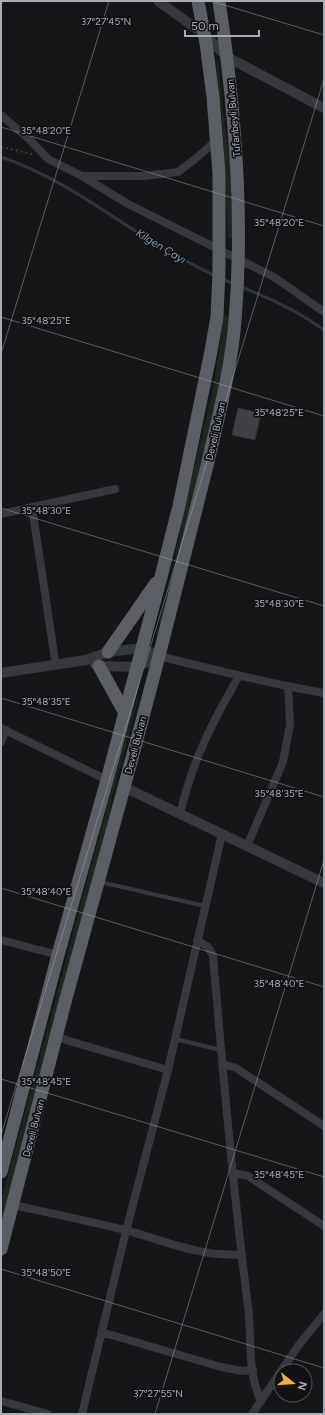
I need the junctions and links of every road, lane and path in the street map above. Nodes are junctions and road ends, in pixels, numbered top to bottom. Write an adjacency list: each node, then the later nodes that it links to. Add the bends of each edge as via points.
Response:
1 (158, 1): 4 (street)
2 (198, 1): 4 (highway, Tufanbeyli Bulvarı)
3 (218, 1): 5 (highway, Tufanbeyli Bulvarı)
4 (204, 34): 5 (street); 8 (highway, Tufanbeyli Bulvarı)
5 (226, 57): 6 (street); 13 (highway, Tufanbeyli Bulvarı, via 236,154)
6 (324, 108)
7 (1, 115): 10 (street)
8 (217, 140): 11 (street, via 178,172 144,176); 12 (highway, Tufanbeyli Bulvarı)
9 (1, 147): 10 (path)
10 (48, 159): 11 (street)
11 (82, 176): 14 (street, via 128,204 274,277)
12 (220, 230): 18 (highway, Develi Bulvarı, via 217,317 179,506)
13 (238, 236): 21 (highway, Develi Bulvarı, via 235,324 230,361)
14 (324, 312)
15 (115, 489): 16 (street)
16 (32, 507): 17 (street); 23 (street)
17 (1, 514)
18 (162, 574): 19 (highway, Develi Bulvarı); 20 (highway)
19 (142, 648): 20 (street); 21 (street); 25 (highway, Develi Bulvarı)
20 (108, 652): 22 (street)
21 (159, 656): 25 (street); 27 (street); 34 (highway, Develi Bulvarı)
22 (86, 660): 23 (street); 24 (street)
23 (54, 664): 26 (street)
24 (98, 666): 25 (street); 30 (highway)
25 (137, 667): 30 (highway, Develi Bulvarı)
26 (1, 673)
27 (239, 676): 28 (street); 35 (street, via 206,737 186,789)
28 (288, 687): 29 (street); 37 (street, via 290,724 283,762)
29 (324, 693)
30 (125, 713): 33 (highway, Develi Bulvarı)
31 (3, 729): 32 (street); 33 (street)
32 (1, 742)
33 (107, 780): 43 (highway, Develi Bulvarı)
34 (124, 787): 35 (street); 38 (highway, Develi Bulvarı)
35 (180, 814): 36 (street)
36 (222, 834): 37 (street); 40 (street)
37 (247, 846): 39 (street)
38 (98, 882): 40 (lane); 44 (highway, Develi Bulvarı)
39 (324, 883)
40 (205, 906): 42 (street)
41 (1, 940): 43 (street)
42 (197, 940): 45 (street); 46 (street, via 208,947 213,956)
43 (58, 955): 50 (highway, Develi Bulvarı)
44 (56, 1037): 48 (street); 52 (highway, Develi Bulvarı)
45 (175, 1039): 46 (lane); 48 (street)
46 (221, 1050): 47 (street)
47 (222, 1064): 49 (street, via 236,1068); 51 (street)
48 (168, 1070): 54 (street)
49 (324, 1126)
50 (2, 1165)
51 (233, 1173): 53 (street, via 254,1180); 56 (street)
52 (13, 1205): 54 (street); 55 (highway, Develi Bulvarı)
53 (324, 1226)
54 (126, 1231): 56 (street, via 219,1255); 58 (street)
55 (1, 1249)
56 (241, 1254): 59 (street, via 250,1320)
57 (324, 1314): 61 (street, via 298,1346)
58 (101, 1332): 59 (street, via 221,1367); 63 (street)
59 (252, 1370): 61 (street)
60 (1, 1401): 62 (street)
61 (261, 1401): 64 (street)
62 (48, 1414)
63 (82, 1414)
64 (252, 1414)

